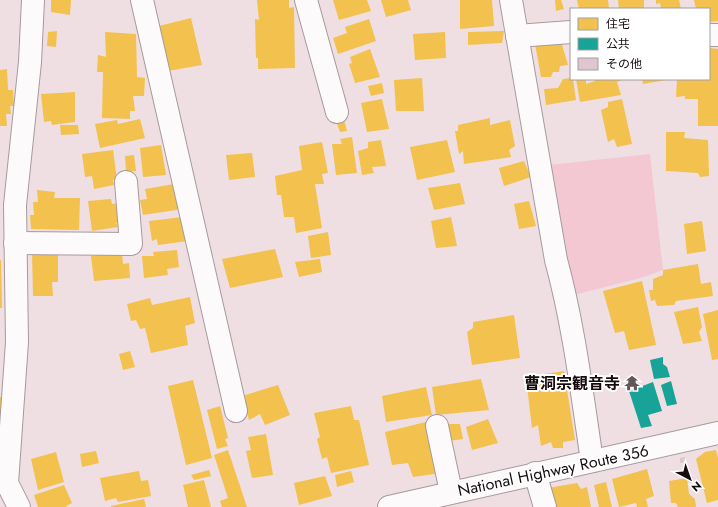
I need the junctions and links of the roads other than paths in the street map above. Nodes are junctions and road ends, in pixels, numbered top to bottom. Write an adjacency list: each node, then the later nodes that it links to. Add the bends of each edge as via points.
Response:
1 (33, 0): 9 (main road, via 30,62 15,205)
2 (142, 0): 11 (main road)
3 (306, 0): 7 (main road)
4 (511, 0): 6 (main road)
5 (570, 32): 6 (main road)
6 (517, 36): 14 (main road, via 556,260 575,342)
7 (337, 112)
8 (126, 182): 9 (main road, via 131,244)
9 (15, 243): 10 (main road, via 17,342)
10 (8, 363): 16 (main road)
11 (236, 411)
12 (437, 426): 17 (main road)
13 (718, 434): 14 (main road, National Highway Route 356)
14 (592, 461): 15 (main road, National Highway Route 356)
15 (535, 474): 17 (main road, National Highway Route 356); 20 (main road)
16 (3, 483): 18 (main road)
17 (451, 492): 19 (main road, National Highway Route 356)
18 (19, 507)
19 (389, 507)
20 (544, 507)

